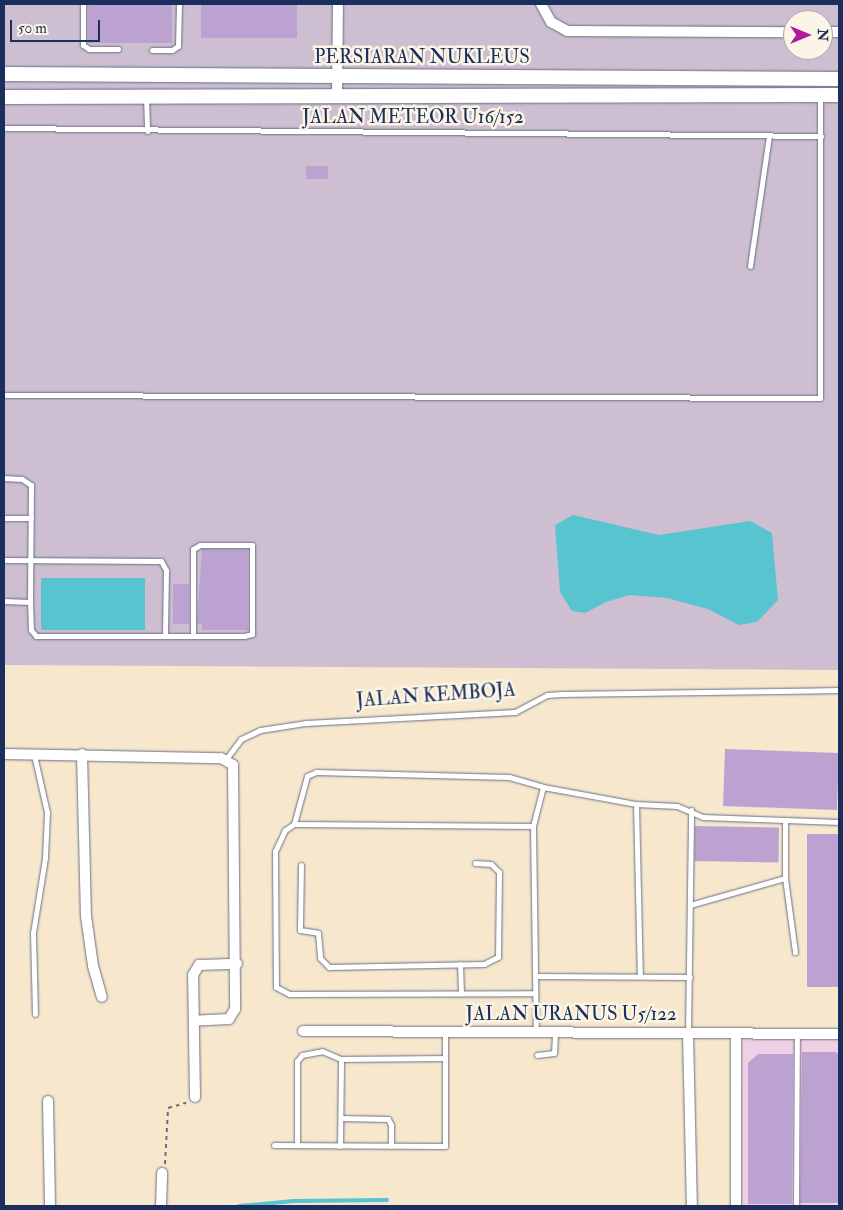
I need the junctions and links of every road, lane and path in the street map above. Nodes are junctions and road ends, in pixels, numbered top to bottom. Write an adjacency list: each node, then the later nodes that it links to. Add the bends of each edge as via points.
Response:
1 (83, 4): 6 (lane, via 83,45 89,49)
2 (179, 4): 7 (lane, via 178,46 172,50)
3 (338, 4): 9 (street)
4 (541, 4): 5 (street, via 551,22 567,31)
5 (783, 32)
6 (118, 50)
7 (152, 50)
8 (4, 74): 9 (street, PERSIARAN NUKLEUS)
9 (337, 77): 10 (street, PERSIARAN NUKLEUS); 15 (street)
10 (839, 79)
11 (820, 95): 12 (street, PERSIARAN NUKLEUS); 15 (street, PERSIARAN NUKLEUS); 19 (lane)
12 (839, 95)
13 (146, 96): 14 (street, PERSIARAN NUKLEUS); 15 (street, PERSIARAN NUKLEUS); 17 (lane)
14 (4, 97)
15 (336, 97)
16 (4, 128): 17 (lane, JALAN METEOR U16/152)
17 (147, 131): 18 (lane, JALAN METEOR U16/152)
18 (770, 136): 19 (lane, JALAN METEOR U16/152); 20 (lane)
19 (821, 136): 21 (lane, via 822,393 815,400)
20 (750, 266)
21 (4, 395)
22 (4, 478): 24 (lane, via 29,481)
23 (4, 518): 24 (lane)
24 (31, 518): 26 (lane)
25 (4, 560): 26 (lane)
26 (31, 560): 28 (lane); 29 (lane, via 161,561 166,570)
27 (4, 601): 28 (lane)
28 (30, 602): 29 (lane, via 31,630 36,636)
29 (165, 635): 30 (lane)
30 (193, 636): 30 (lane, via 194,549 200,545 252,545 252,634)
31 (839, 690): 35 (lane, JALAN KEMBOJA, via 547,695 515,712 306,723 260,730 241,739)
32 (4, 754): 33 (street)
33 (34, 754): 34 (street); 56 (lane, via 47,812 46,858 33,933)
34 (82, 754): 35 (street); 55 (street, via 86,916 93,966)
35 (226, 759): 48 (street, via 235,773)
36 (543, 786): 37 (lane); 41 (lane, via 509,777 316,772 307,776); 42 (lane)
37 (636, 804): 38 (lane); 51 (lane)
38 (691, 810): 39 (lane, via 703,817); 46 (lane)
39 (785, 820): 40 (lane); 45 (lane)
40 (839, 822)
41 (294, 824): 42 (lane); 53 (lane, via 285,830 274,851 276,987 289,994)
42 (533, 826): 50 (lane)
43 (475, 863): 49 (lane, via 492,864 499,872 500,952 498,957 484,964)
44 (301, 865): 49 (lane, via 300,930 318,933 320,958 325,964)
45 (785, 878): 46 (lane); 47 (lane)
46 (690, 905): 52 (lane)
47 (795, 952)
48 (237, 964): 57 (street, via 234,1014 229,1019); 57 (street, via 210,964 195,968 192,984)
49 (460, 964): 53 (lane)
50 (535, 976): 51 (lane); 54 (lane)
51 (640, 976): 52 (lane)
52 (690, 977): 62 (lane)
53 (461, 993): 54 (lane)
54 (535, 993): 60 (lane)
55 (102, 997)
56 (35, 1014)
57 (194, 1021): 69 (street)
58 (303, 1031): 59 (street, JALAN URANUS U5/122)
59 (445, 1032): 60 (street, JALAN URANUS U5/122); 67 (lane)
60 (536, 1033): 61 (street, JALAN URANUS U5/122)
61 (556, 1033): 62 (street, JALAN URANUS U5/122); 66 (lane, via 554,1053)
62 (688, 1034): 63 (street, JALAN URANUS U5/122); 79 (street)
63 (736, 1034): 64 (street, JALAN URANUS U5/122); 80 (street)
64 (797, 1034): 65 (street, JALAN URANUS U5/122); 81 (lane)
65 (839, 1034)
66 (537, 1055)
67 (446, 1058): 68 (lane); 75 (lane, via 445,1146)
68 (342, 1059): 71 (lane); 73 (lane, via 322,1051 302,1055 297,1061)
69 (195, 1097): 76 (path, via 191,1102 168,1108)
70 (48, 1101): 77 (street)
71 (341, 1118): 74 (lane); 75 (lane, via 388,1119)
72 (274, 1145): 73 (lane)
73 (297, 1145): 74 (lane)
74 (340, 1146): 75 (lane)
75 (391, 1146)
76 (162, 1173): 78 (street)
77 (50, 1205)
78 (160, 1206)
79 (692, 1206)
80 (736, 1206)
81 (796, 1206)

